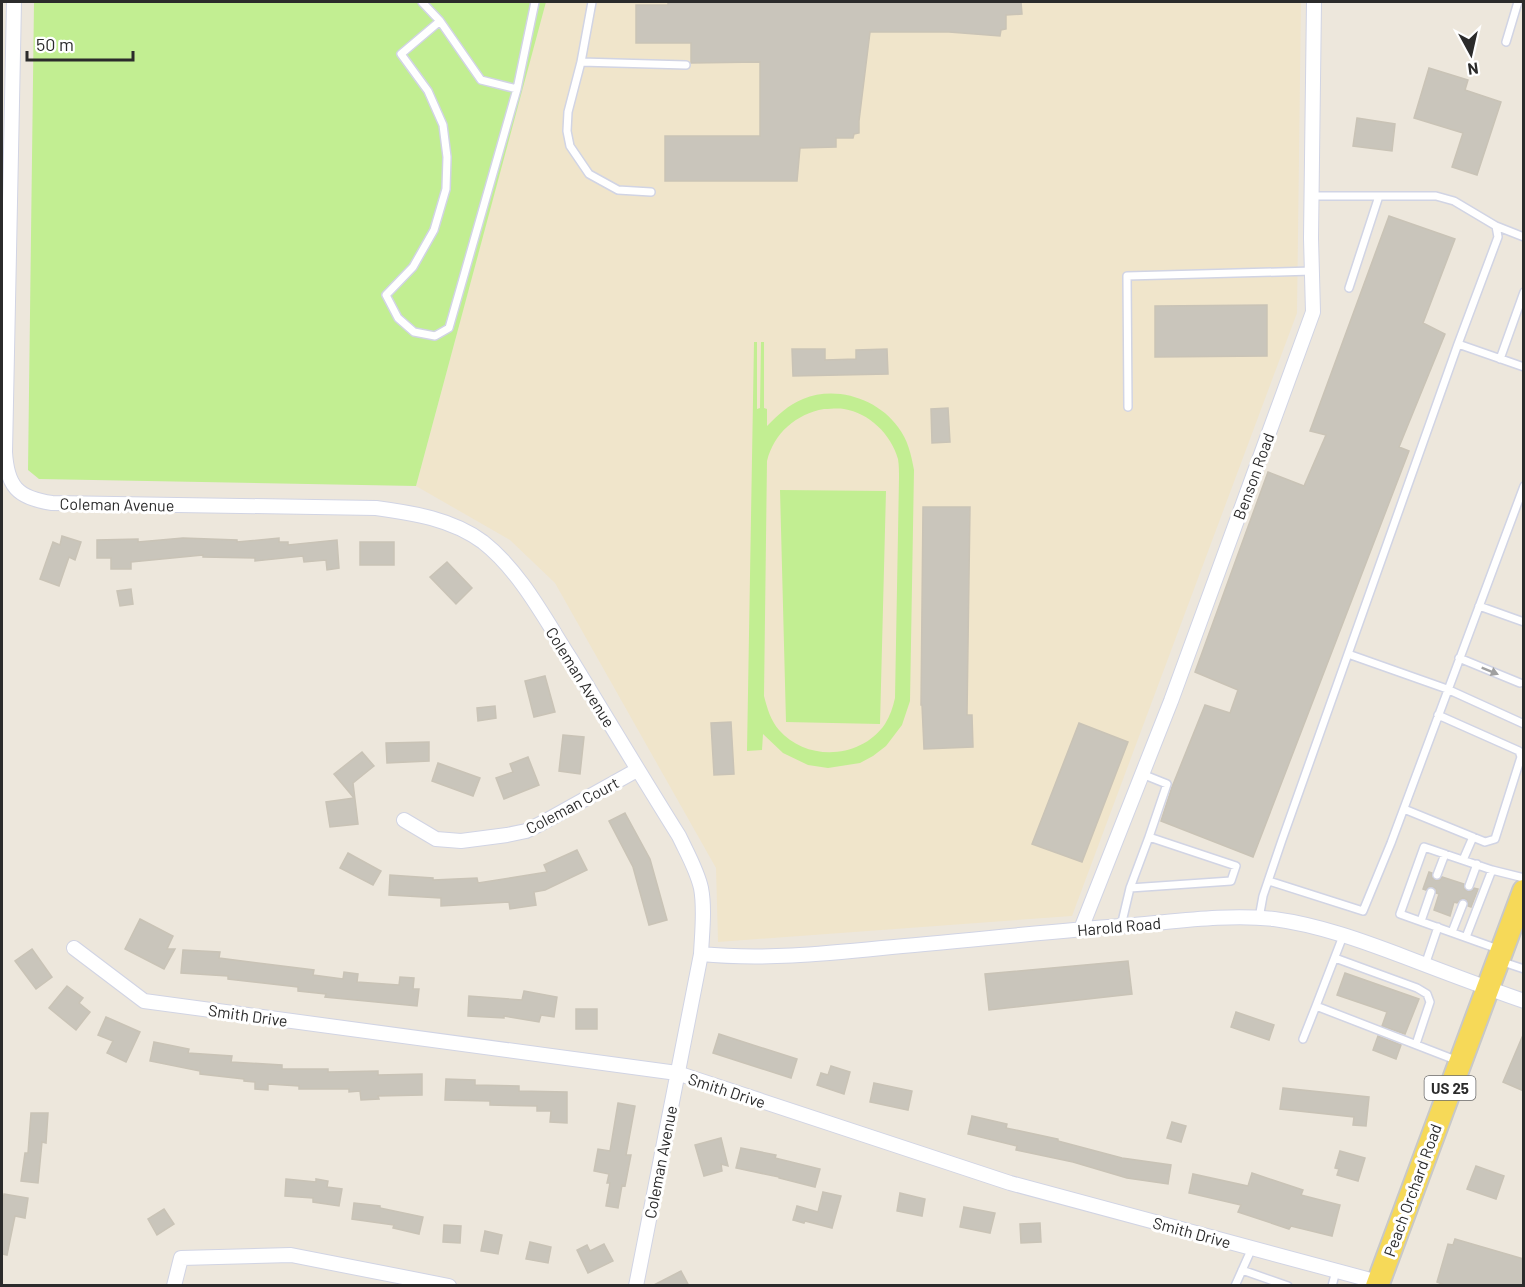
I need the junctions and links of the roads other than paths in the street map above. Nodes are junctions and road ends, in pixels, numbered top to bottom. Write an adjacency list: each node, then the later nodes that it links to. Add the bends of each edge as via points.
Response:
1 (14, 2): 33 (street, Coleman Avenue, via 5,452 14,487 29,498 52,502 376,508 411,512 455,526 483,542 517,577)
2 (422, 2): 7 (lane)
3 (535, 2): 11 (lane)
4 (592, 2): 9 (lane)
5 (1314, 2): 13 (street, Benson Road)
6 (1518, 2): 8 (lane)
7 (440, 21): 11 (lane, via 481,80); 11 (lane, via 401,54 428,91 443,125 447,157 446,189 434,230 413,267 386,295 398,318 414,332 435,336 449,328)
8 (1506, 42)
9 (581, 62): 10 (lane); 12 (lane, via 568,112 570,146 589,174 618,190)
10 (686, 65)
11 (517, 88)
12 (651, 192)
13 (1312, 196): 14 (lane); 17 (street, Benson Road)
14 (1379, 196): 15 (lane, via 1436,196 1454,201); 18 (lane)
15 (1496, 226): 16 (lane); 20 (lane, via 1498,237)
16 (1524, 237)
17 (1312, 271): 23 (lane, via 1127,276); 34 (street, Benson Road, via 1313,312)
18 (1348, 288)
19 (1524, 292): 21 (lane)
20 (1458, 344): 21 (lane); 27 (lane)
21 (1500, 359): 22 (lane)
22 (1524, 367)
23 (1128, 407)
24 (1524, 486): 25 (lane)
25 (1479, 606): 26 (lane); 28 (lane)
26 (1524, 622)
27 (1348, 654): 30 (lane); 45 (lane)
28 (1459, 658): 29 (lane, one-way to 29); 30 (lane)
29 (1520, 683)
30 (1447, 689): 31 (lane); 32 (lane)
31 (1438, 715): 35 (lane); 38 (lane, via 1519,751 1521,757 1495,839 1485,842)
32 (1524, 724)
33 (638, 770): 36 (street, Coleman Court, via 526,831 461,841 436,839); 60 (street, Coleman Avenue, via 679,836 696,873 702,903)
34 (1142, 774): 37 (lane, via 1167,784); 55 (street, Benson Road)
35 (1404, 809): 38 (lane); 45 (lane, via 1363,911)
36 (404, 820)
37 (1149, 837): 47 (lane); 47 (lane, via 1236,866 1231,881)
38 (1473, 837): 40 (lane)
39 (1445, 854): 40 (lane); 43 (lane); 52 (lane, via 1424,847 1400,914)
40 (1463, 860): 41 (lane)
41 (1477, 864): 42 (lane); 46 (lane)
42 (1492, 870): 44 (lane); 58 (lane)
43 (1437, 875)
44 (1524, 878)
45 (1269, 881): 51 (lane)
46 (1469, 886)
47 (1130, 888): 53 (lane)
48 (1431, 891): 52 (lane)
49 (1522, 901): 61 (main road, Peach Orchard Road / US 25)
50 (1463, 904): 56 (lane)
51 (1259, 918): 53 (street, Harold Road); 57 (street, Harold Road, via 1303,924)
52 (1421, 921): 54 (lane)
53 (1121, 926): 55 (street, Harold Road)
54 (1438, 927): 56 (lane); 63 (lane)
55 (1081, 929): 60 (street, Harold Road, via 776,957)
56 (1452, 932): 58 (lane)
57 (1343, 936): 62 (lane); 63 (street, Harold Road)
58 (1466, 937): 61 (lane)
59 (74, 948): 71 (street, Smith Drive, via 144,1000)
60 (701, 954): 71 (street, Coleman Avenue)
61 (1500, 955): 64 (lane); 65 (main road, Peach Orchard Road / US 25)
62 (1335, 958): 67 (lane); 69 (lane, via 1427,994 1430,1002)
63 (1425, 964): 65 (street, Harold Road)
64 (1524, 969)
65 (1488, 988): 66 (street, Harold Road); 70 (main road, Peach Orchard Road / US 25)
66 (1524, 1001)
67 (1316, 1006): 68 (lane); 69 (lane)
68 (1303, 1039)
69 (1416, 1044): 70 (lane)
70 (1460, 1062): 75 (main road, Peach Orchard Road / US 25)
71 (677, 1073): 72 (street, Smith Drive, via 1010,1183); 78 (street, Coleman Avenue)
72 (1252, 1248): 73 (lane); 74 (street, Smith Drive)
73 (1242, 1270): 79 (lane); 80 (lane)
74 (1336, 1271): 75 (street, Smith Drive); 81 (lane)
75 (1377, 1284)
76 (174, 1286): 77 (street, via 181,1258 291,1255)
77 (449, 1286)
78 (636, 1286)
79 (1235, 1286)
80 (1288, 1286)
81 (1332, 1286)

